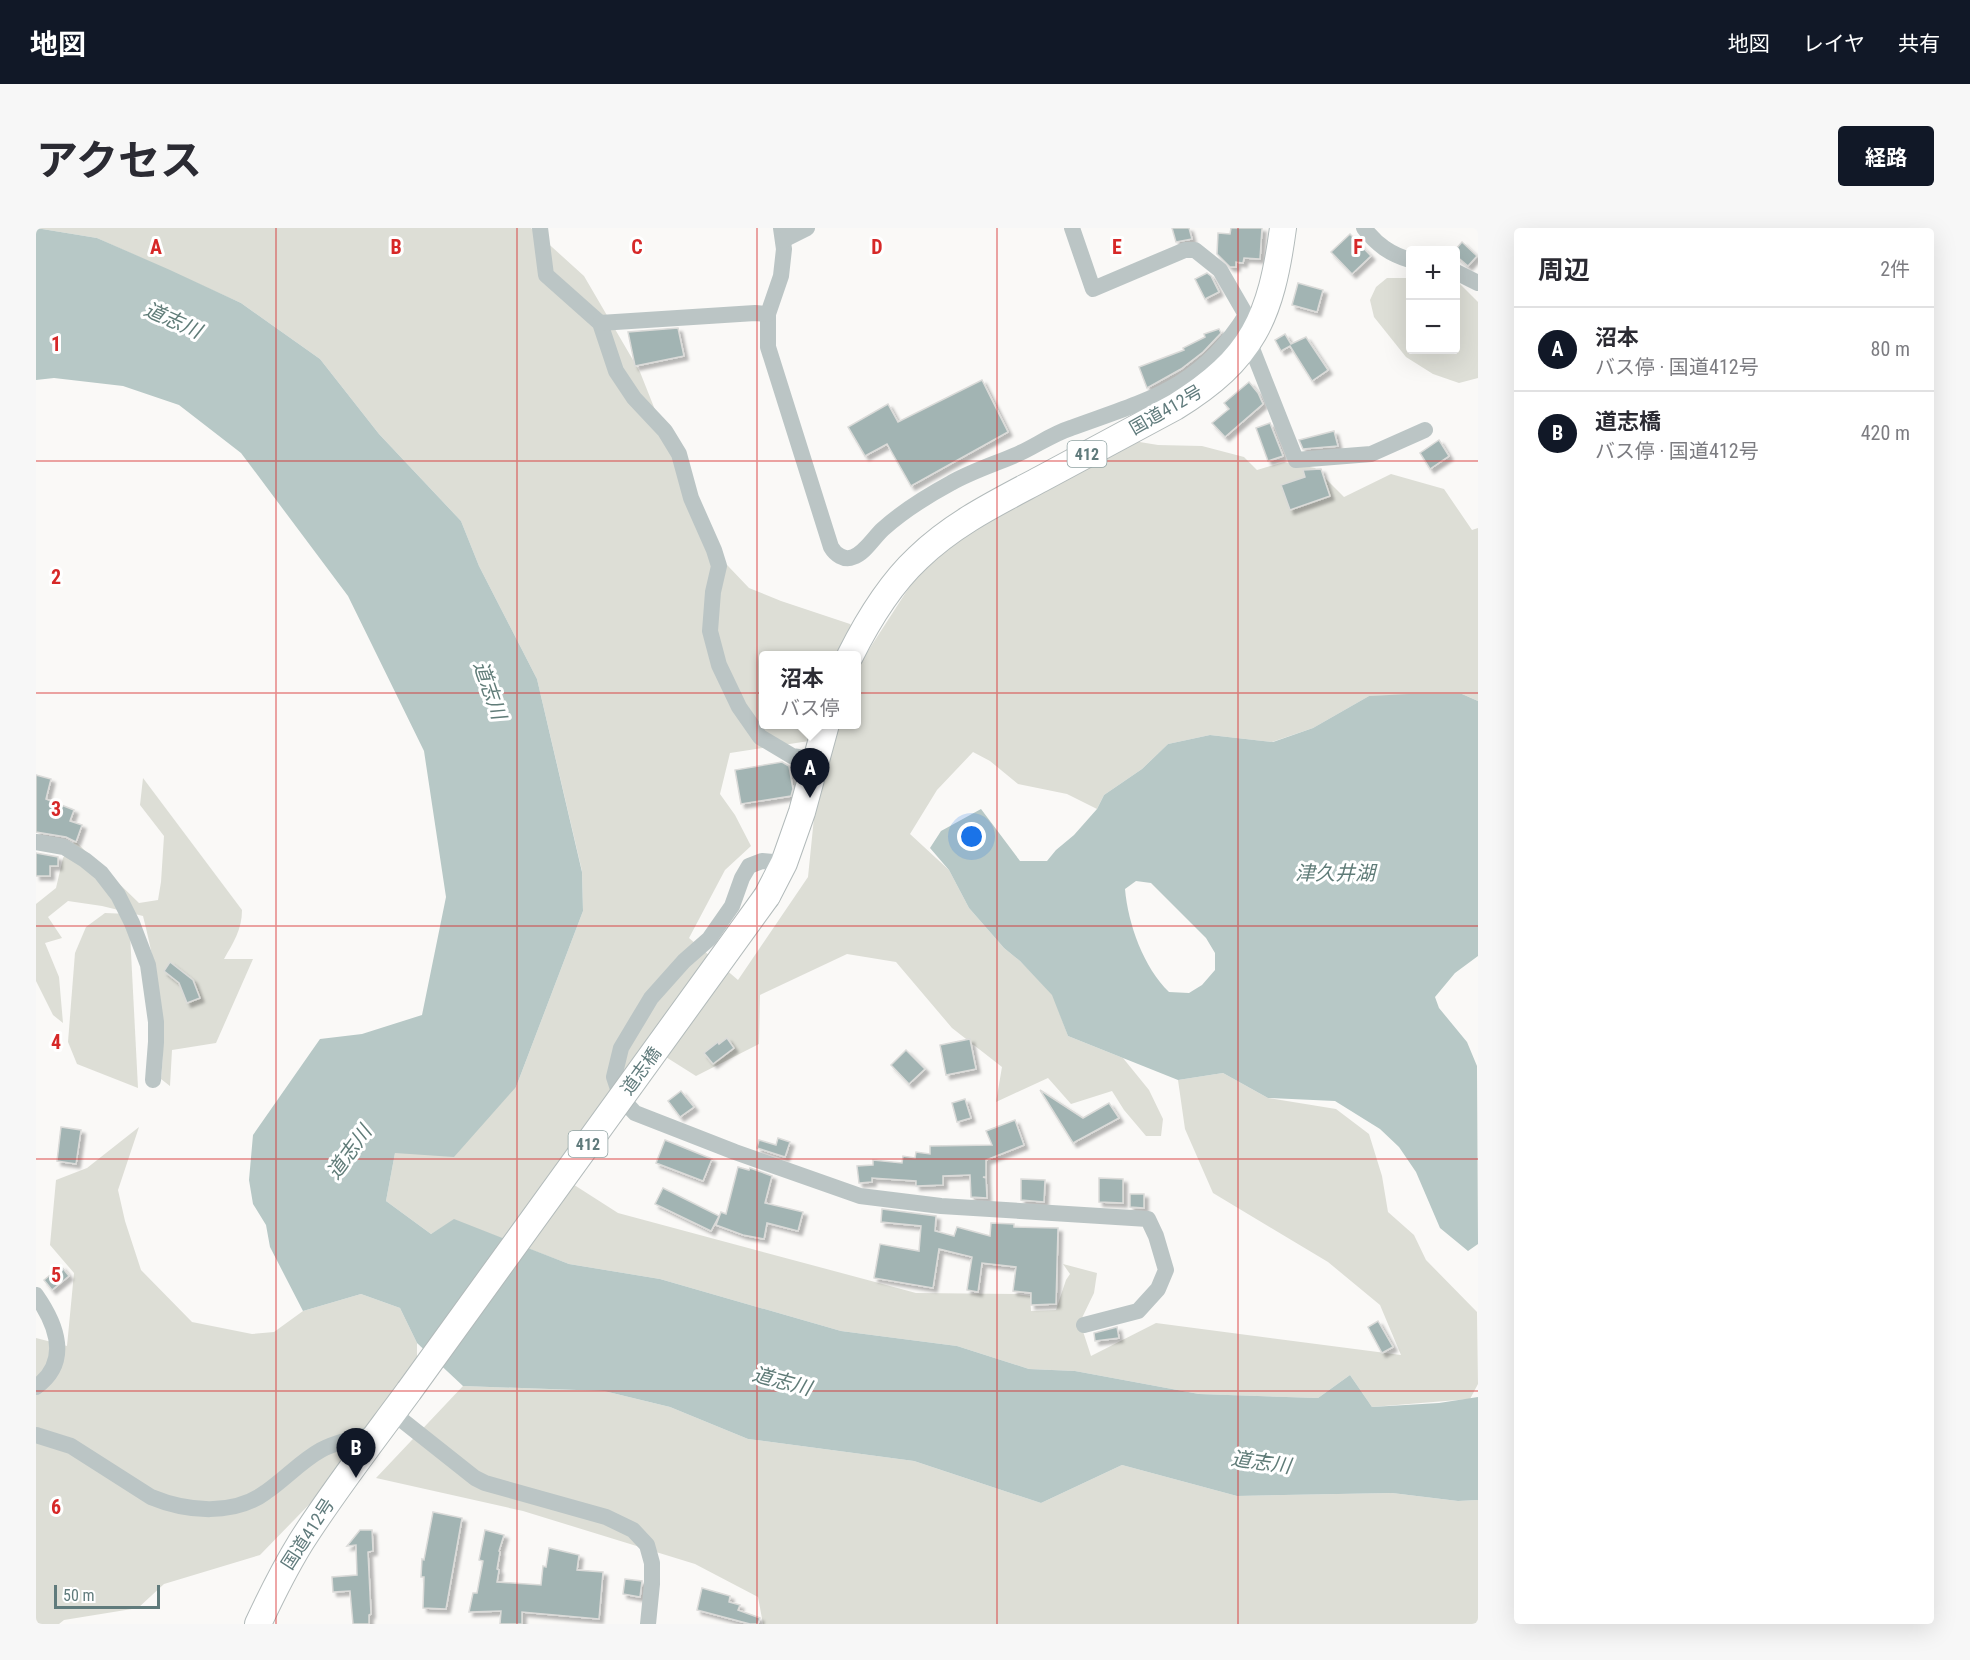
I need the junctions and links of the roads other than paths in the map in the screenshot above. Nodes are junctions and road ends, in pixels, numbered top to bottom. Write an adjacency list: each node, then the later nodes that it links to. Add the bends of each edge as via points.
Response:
1 (540, 228): 11 (street, via 546,275)
2 (807, 228): 6 (street)
3 (1072, 228): 12 (street, via 1093,290 1185,249 1196,250 1220,270)
4 (1283, 228): 12 (highway, 国道412号 / 412, via 1274,284)
5 (1364, 228): 7 (street, via 1374,242)
6 (782, 234): 10 (street, via 781,276)
7 (1406, 259)
8 (1460, 274): 9 (street)
9 (1478, 283)
10 (768, 314): 11 (street); 12 (street, via 771,358 828,541 834,552 850,558 904,512 958,479 1183,382)
11 (600, 324): 16 (street, via 616,370 633,398 665,431 679,453 691,498 719,566 710,632 719,665 739,707 760,737 792,756)
12 (1252, 326): 13 (street, via 1296,460 1371,453); 14 (highway, 国道412号 / 412, via 1221,375 1200,392 980,511 938,540 900,577)
13 (1425, 430)
14 (852, 651)
15 (825, 729): 16 (highway, 412)
16 (816, 760): 18 (highway, 412)
17 (36, 842): 19 (street, via 64,847 101,873 132,923 148,965 156,1022)
18 (784, 863): 21 (street, via 762,861 749,866 732,906 709,939 651,998 621,1048 614,1077 621,1098 635,1113 860,1196 941,1206 1148,1219 1166,1270 1158,1289 1138,1311); 23 (highway, 道志橋 / 412, bridge, via 767,896)
19 (153, 1080)
20 (36, 1295): 22 (street, via 52,1324 58,1349 53,1369)
21 (1084, 1325)
22 (36, 1387)
23 (409, 1391): 24 (highway, 国道412号 / 412)
24 (393, 1413): 25 (highway, 国道412号 / 412); 28 (street, via 485,1484 606,1517 633,1530 647,1545 652,1563)
25 (378, 1433): 26 (street, via 327,1447 253,1501 217,1509 196,1509 158,1500 71,1446); 27 (highway, 国道412号 / 412, via 300,1544)
26 (36, 1435)
27 (258, 1624)
28 (648, 1624)

